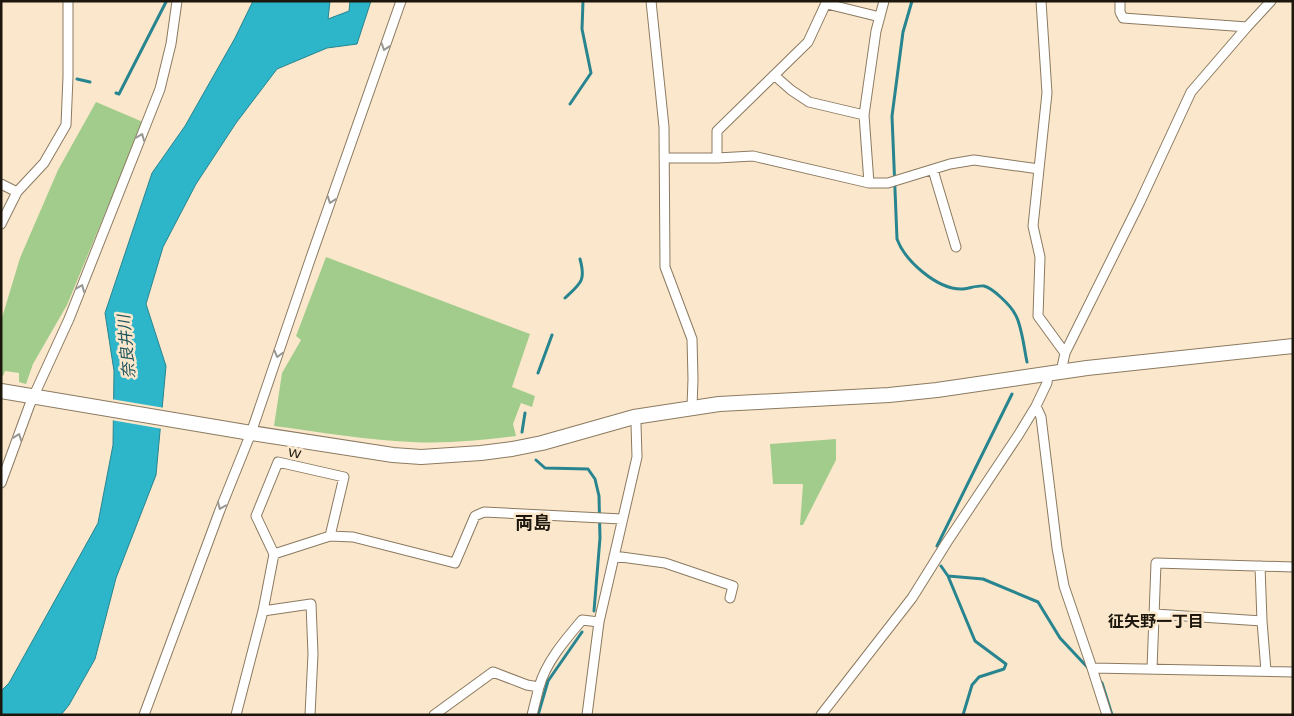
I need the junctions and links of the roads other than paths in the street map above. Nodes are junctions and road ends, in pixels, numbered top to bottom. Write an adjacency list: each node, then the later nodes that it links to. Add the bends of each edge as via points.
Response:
1 (68, 1): 20 (street, via 66,125 44,163)
2 (177, 1): 27 (street, one-way to 2, via 160,89)
3 (401, 1): 31 (street, one-way to 31)
4 (650, 1): 14 (street, via 664,127)
5 (884, 1): 10 (street)
6 (1041, 1): 16 (street, via 1047,93)
7 (1120, 1): 11 (street, via 1123,18)
8 (1272, 1): 11 (street)
9 (827, 3): 10 (street); 12 (street, via 808,42)
10 (880, 17): 13 (street)
11 (1247, 27): 24 (street, via 1191,92)
12 (774, 75): 13 (street, via 809,102); 15 (street, via 717,132)
13 (864, 115): 18 (street)
14 (664, 158): 15 (street); 29 (street, via 665,267 692,339)
15 (717, 158): 18 (street, via 753,156)
16 (1039, 168): 17 (street, via 974,160); 24 (street, via 1033,226 1040,257 1038,316)
17 (933, 170): 18 (street, via 888,183); 22 (street)
18 (869, 183)
19 (1, 184): 20 (street)
20 (17, 192): 21 (street)
21 (1, 224)
22 (956, 247)
23 (1293, 346): 25 (street)
24 (1065, 353): 25 (street)
25 (1054, 373): 28 (street); 29 (street, via 889,395)
26 (1, 390): 27 (street)
27 (36, 397): 31 (street); 32 (street, one-way to 27)
28 (1036, 406): 44 (street, via 1041,417 1064,586); 55 (street, via 912,598)
29 (692, 407): 30 (street)
30 (634, 417): 31 (street, via 542,443 451,456 393,455); 33 (street, via 637,457)
31 (248, 433): 49 (street, one-way to 49)
32 (1, 483)
33 (622, 519): 34 (street, via 484,512 475,516 455,563 353,537); 36 (street)
34 (330, 536): 35 (street); 35 (street, ｗ, via 344,476 278,462 256,516)
35 (274, 554): 40 (street)
36 (614, 556): 39 (street, via 664,563 734,586); 43 (street)
37 (1260, 566): 38 (street); 41 (street, via 1156,563); 42 (street)
38 (1293, 567)
39 (730, 598)
40 (263, 610): 50 (street); 51 (street, via 311,604)
41 (1155, 614): 42 (street); 45 (street)
42 (1262, 620): 46 (street)
43 (600, 622): 48 (street, via 582,620 543,673); 54 (street)
44 (1092, 668): 45 (street); 56 (street)
45 (1152, 669): 46 (street)
46 (1266, 671): 47 (street)
47 (1293, 672)
48 (539, 687): 52 (street, via 527,686 493,672); 53 (street)
49 (144, 715)
50 (236, 715)
51 (310, 715)
52 (434, 715)
53 (532, 715)
54 (587, 715)
55 (822, 715)
56 (1107, 715)

